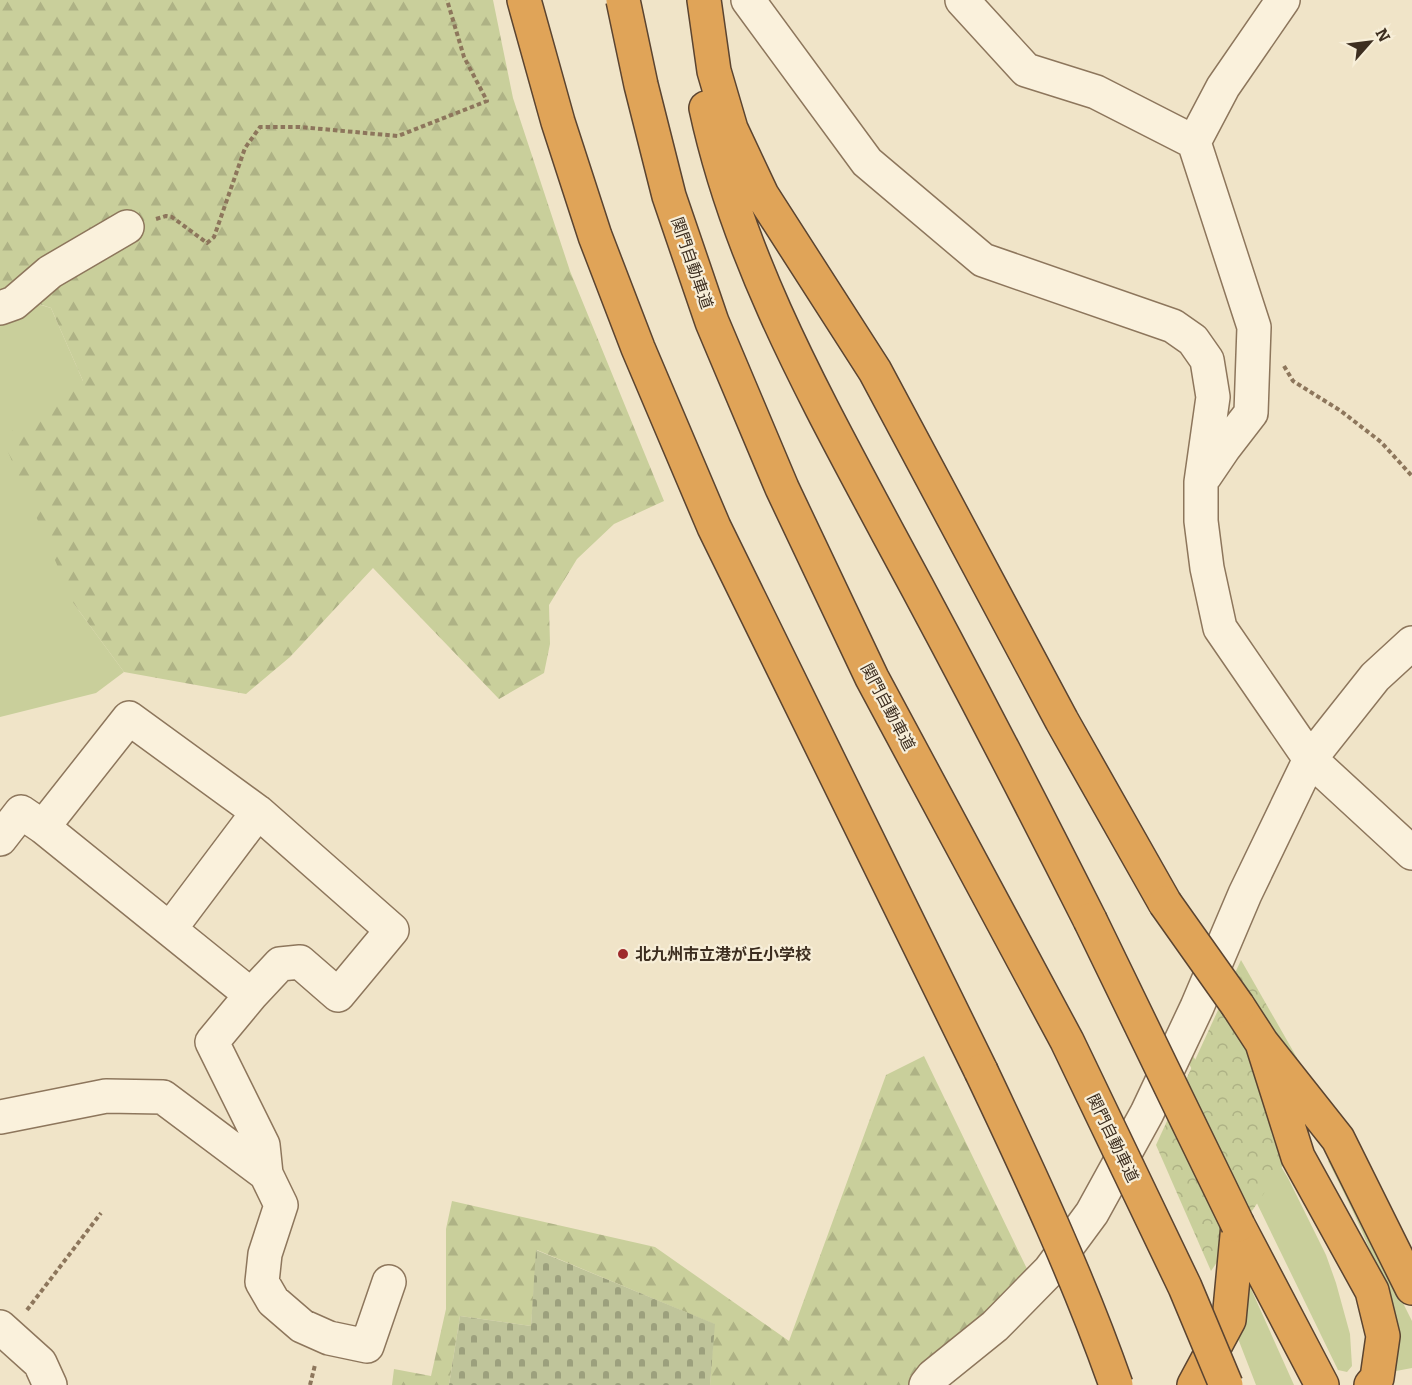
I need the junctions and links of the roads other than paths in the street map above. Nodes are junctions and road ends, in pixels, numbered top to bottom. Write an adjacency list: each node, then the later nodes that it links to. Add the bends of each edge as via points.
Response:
1 (524, 0): 30 (highway, bridge, via 595,236 710,517 981,1071 1097,1329)
2 (623, 0): 32 (highway, 関門自動車道, bridge, via 669,196 712,322 782,488 872,678 1067,1041 1185,1287)
3 (688, 0): 8 (highway)
4 (704, 0): 8 (highway)
5 (748, 0): 12 (street, via 867,162 983,260 1173,326 1193,340 1207,360 1213,398)
6 (962, 0): 9 (street, via 1026,70 1096,92)
7 (1283, 0): 9 (street, via 1223,87)
8 (706, 72): 21 (highway, bridge, via 762,195 875,371 1062,721 1165,903); 24 (highway, bridge, via 727,192 802,372 1006,753)
9 (1194, 142): 12 (street, via 1254,327 1251,413)
10 (127, 227): 11 (street, via 50,272 14,303)
11 (0, 308)
12 (1201, 482): 14 (street, via 1207,568 1220,628)
13 (1412, 643): 14 (street, via 1375,677)
14 (1310, 759): 18 (street); 29 (street, via 1147,1113 1092,1213 1034,1286 995,1326)
15 (258, 812): 16 (street, via 129,718); 19 (street); 20 (street, via 392,930 338,995 300,962 280,964)
16 (43, 827): 17 (street, via 21,812); 19 (street)
17 (0, 839)
18 (1412, 853)
19 (170, 929): 20 (street)
20 (251, 995): 23 (street, via 212,1042 263,1144)
21 (1262, 1043): 26 (highway, via 1338,1139); 34 (highway, via 1298,1157 1372,1291 1383,1336 1377,1378)
22 (0, 1116): 23 (street, via 106,1096 163,1097)
23 (266, 1174): 25 (street, via 281,1205 265,1254 262,1281 273,1301 302,1326 329,1338 368,1346)
24 (1238, 1225): 31 (highway, via 1229,1320); 33 (highway)
25 (389, 1282)
26 (1412, 1288)
27 (4, 1331): 28 (street, via 40,1363)
28 (50, 1385)
29 (926, 1385)
30 (1116, 1385)
31 (1194, 1385)
32 (1226, 1385)
33 (1322, 1385)
34 (1371, 1385)

